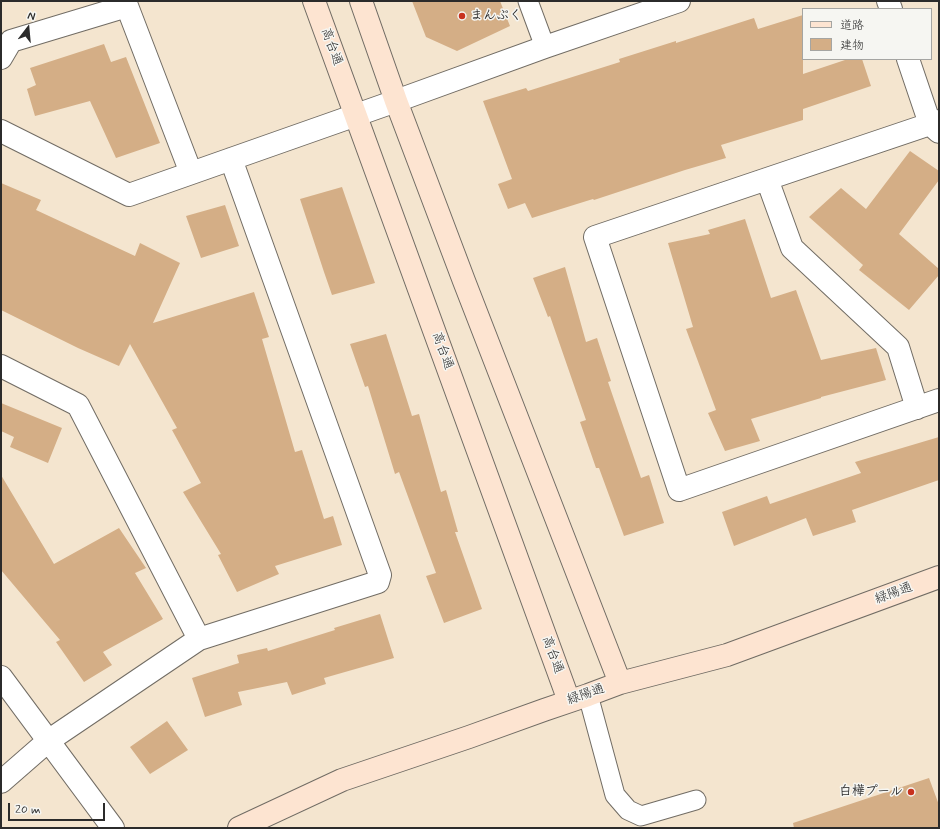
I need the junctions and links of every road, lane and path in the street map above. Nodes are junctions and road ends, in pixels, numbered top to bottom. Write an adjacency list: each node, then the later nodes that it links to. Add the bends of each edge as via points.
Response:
1 (314, 1): 9 (street, 高台通)
2 (361, 1): 8 (street)
3 (528, 1): 5 (lane)
4 (679, 1): 5 (street)
5 (545, 47): 8 (street)
6 (1, 58): 13 (street, via 11,41 127,6)
7 (908, 60): 10 (street)
8 (396, 101): 9 (street); 21 (street)
9 (356, 115): 12 (street); 22 (street, 高台通)
10 (936, 126): 14 (street)
11 (1, 131): 13 (street, via 129,195)
12 (231, 159): 13 (street); 19 (street, via 380,575 378,582)
13 (191, 173)
14 (767, 179): 17 (street, via 792,248 898,347); 17 (street, via 595,237 679,490)
15 (1, 366): 19 (street, via 78,405)
16 (939, 400): 17 (street)
17 (917, 408)
18 (939, 577): 21 (street, 緑陽通, via 727,655)
19 (199, 639): 23 (street)
20 (1, 677): 23 (street)
21 (620, 683): 22 (street, 緑陽通)
22 (578, 698): 25 (lane, via 615,795 628,810 641,816); 27 (street, 緑陽通, via 342,780)
23 (48, 741): 24 (street); 26 (street)
24 (1, 782)
25 (696, 800)
26 (113, 828)
27 (239, 828)

